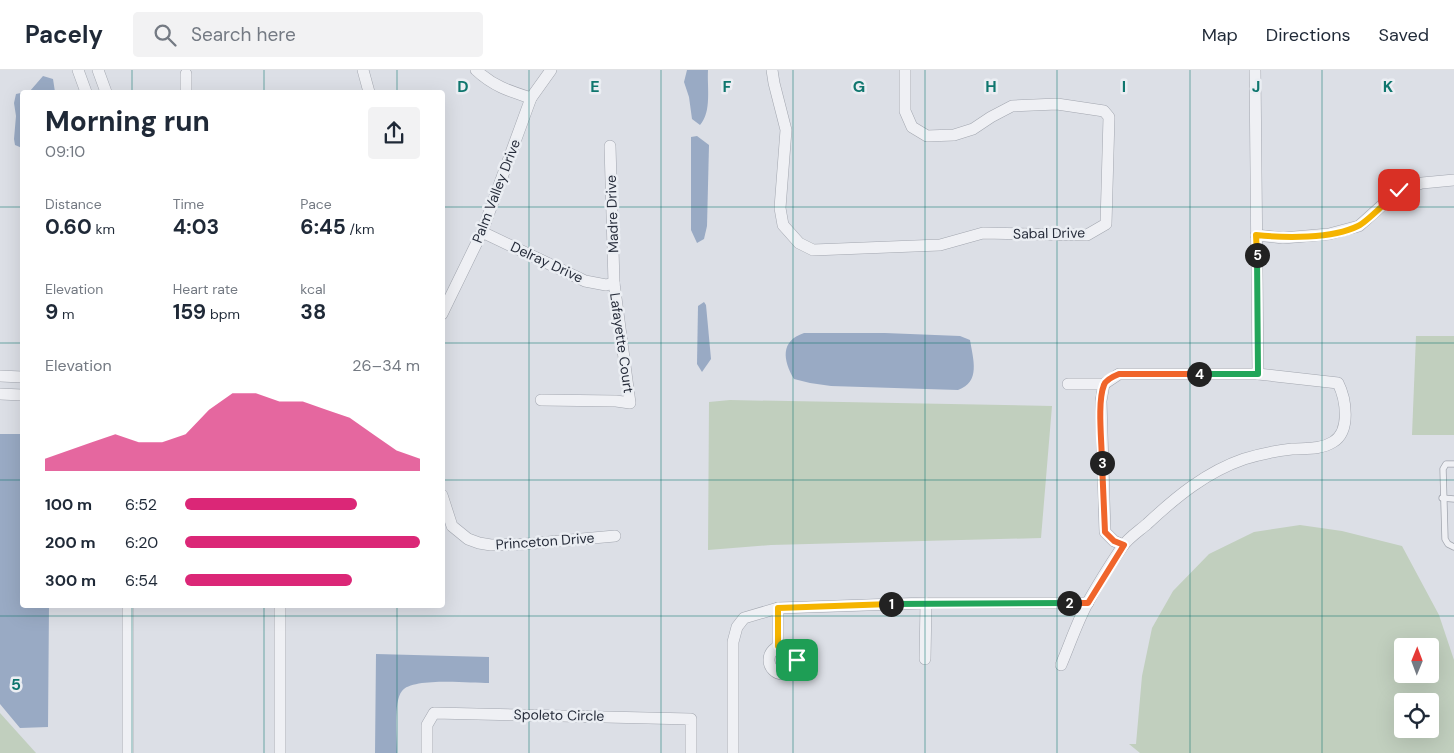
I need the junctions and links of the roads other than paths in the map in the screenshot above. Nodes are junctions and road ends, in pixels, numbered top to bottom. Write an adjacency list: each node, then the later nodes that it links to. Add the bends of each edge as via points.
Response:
1 (78, 70): 10 (street)
2 (98, 70): 11 (street)
3 (363, 70): 13 (street)
4 (476, 70): 14 (street, via 488,81)
5 (551, 70): 14 (street, Palm Valley Drive)
6 (772, 70): 7 (street, Sabal Drive, via 786,130 780,208 783,225 799,243 813,250 940,245 983,233 1087,235 1106,224 1110,117 1104,111 1057,104 1012,106 973,129 954,135 927,136 912,127 905,111)
7 (905, 70)
8 (1255, 70): 18 (street)
9 (186, 74): 12 (street)
10 (85, 90)
11 (105, 90)
12 (186, 90)
13 (368, 90)
14 (531, 98): 17 (street, Palm Valley Drive)
15 (610, 146): 19 (street, Madre Drive)
16 (1454, 180): 18 (street, via 1422,183 1399,190 1358,226 1329,234 1283,238)
17 (482, 232): 19 (street, Delray Drive, via 585,281 606,285); 20 (street, Palm Valley Drive)
18 (1256, 235): 21 (street)
19 (614, 283): 28 (street, Lafayette Court, via 630,403)
20 (445, 308)
21 (1258, 374): 25 (street, via 1119,374); 34 (street, via 1338,383 1346,407 1342,432 1334,442 1317,449 1262,453 1207,477 1179,495)
22 (0, 376): 23 (street)
23 (20, 377)
24 (1068, 384): 25 (street)
25 (1104, 384): 34 (street, via 1101,401 1105,532)
26 (0, 394): 27 (street)
27 (20, 394)
28 (541, 400)
29 (1454, 464): 30 (lane, via 1446,464 1443,469)
30 (1442, 498): 31 (lane); 35 (lane, via 1445,539)
31 (1454, 499)
32 (445, 504): 33 (street, Princeton Drive, via 452,526 479,543 526,544)
33 (615, 536)
34 (1124, 545): 37 (street)
35 (1454, 547)
36 (926, 603): 37 (street); 40 (street); 42 (street)
37 (1088, 603): 43 (street)
38 (128, 608): 44 (street)
39 (280, 608): 45 (street)
40 (778, 608): 41 (street); 48 (street, via 744,618 737,627 734,642)
41 (778, 646)
42 (924, 659)
43 (1061, 665)
44 (128, 753)
45 (280, 753)
46 (427, 753): 47 (street, Spoleto Circle, via 427,725 434,713 691,719)
47 (690, 753)
48 (733, 753)

